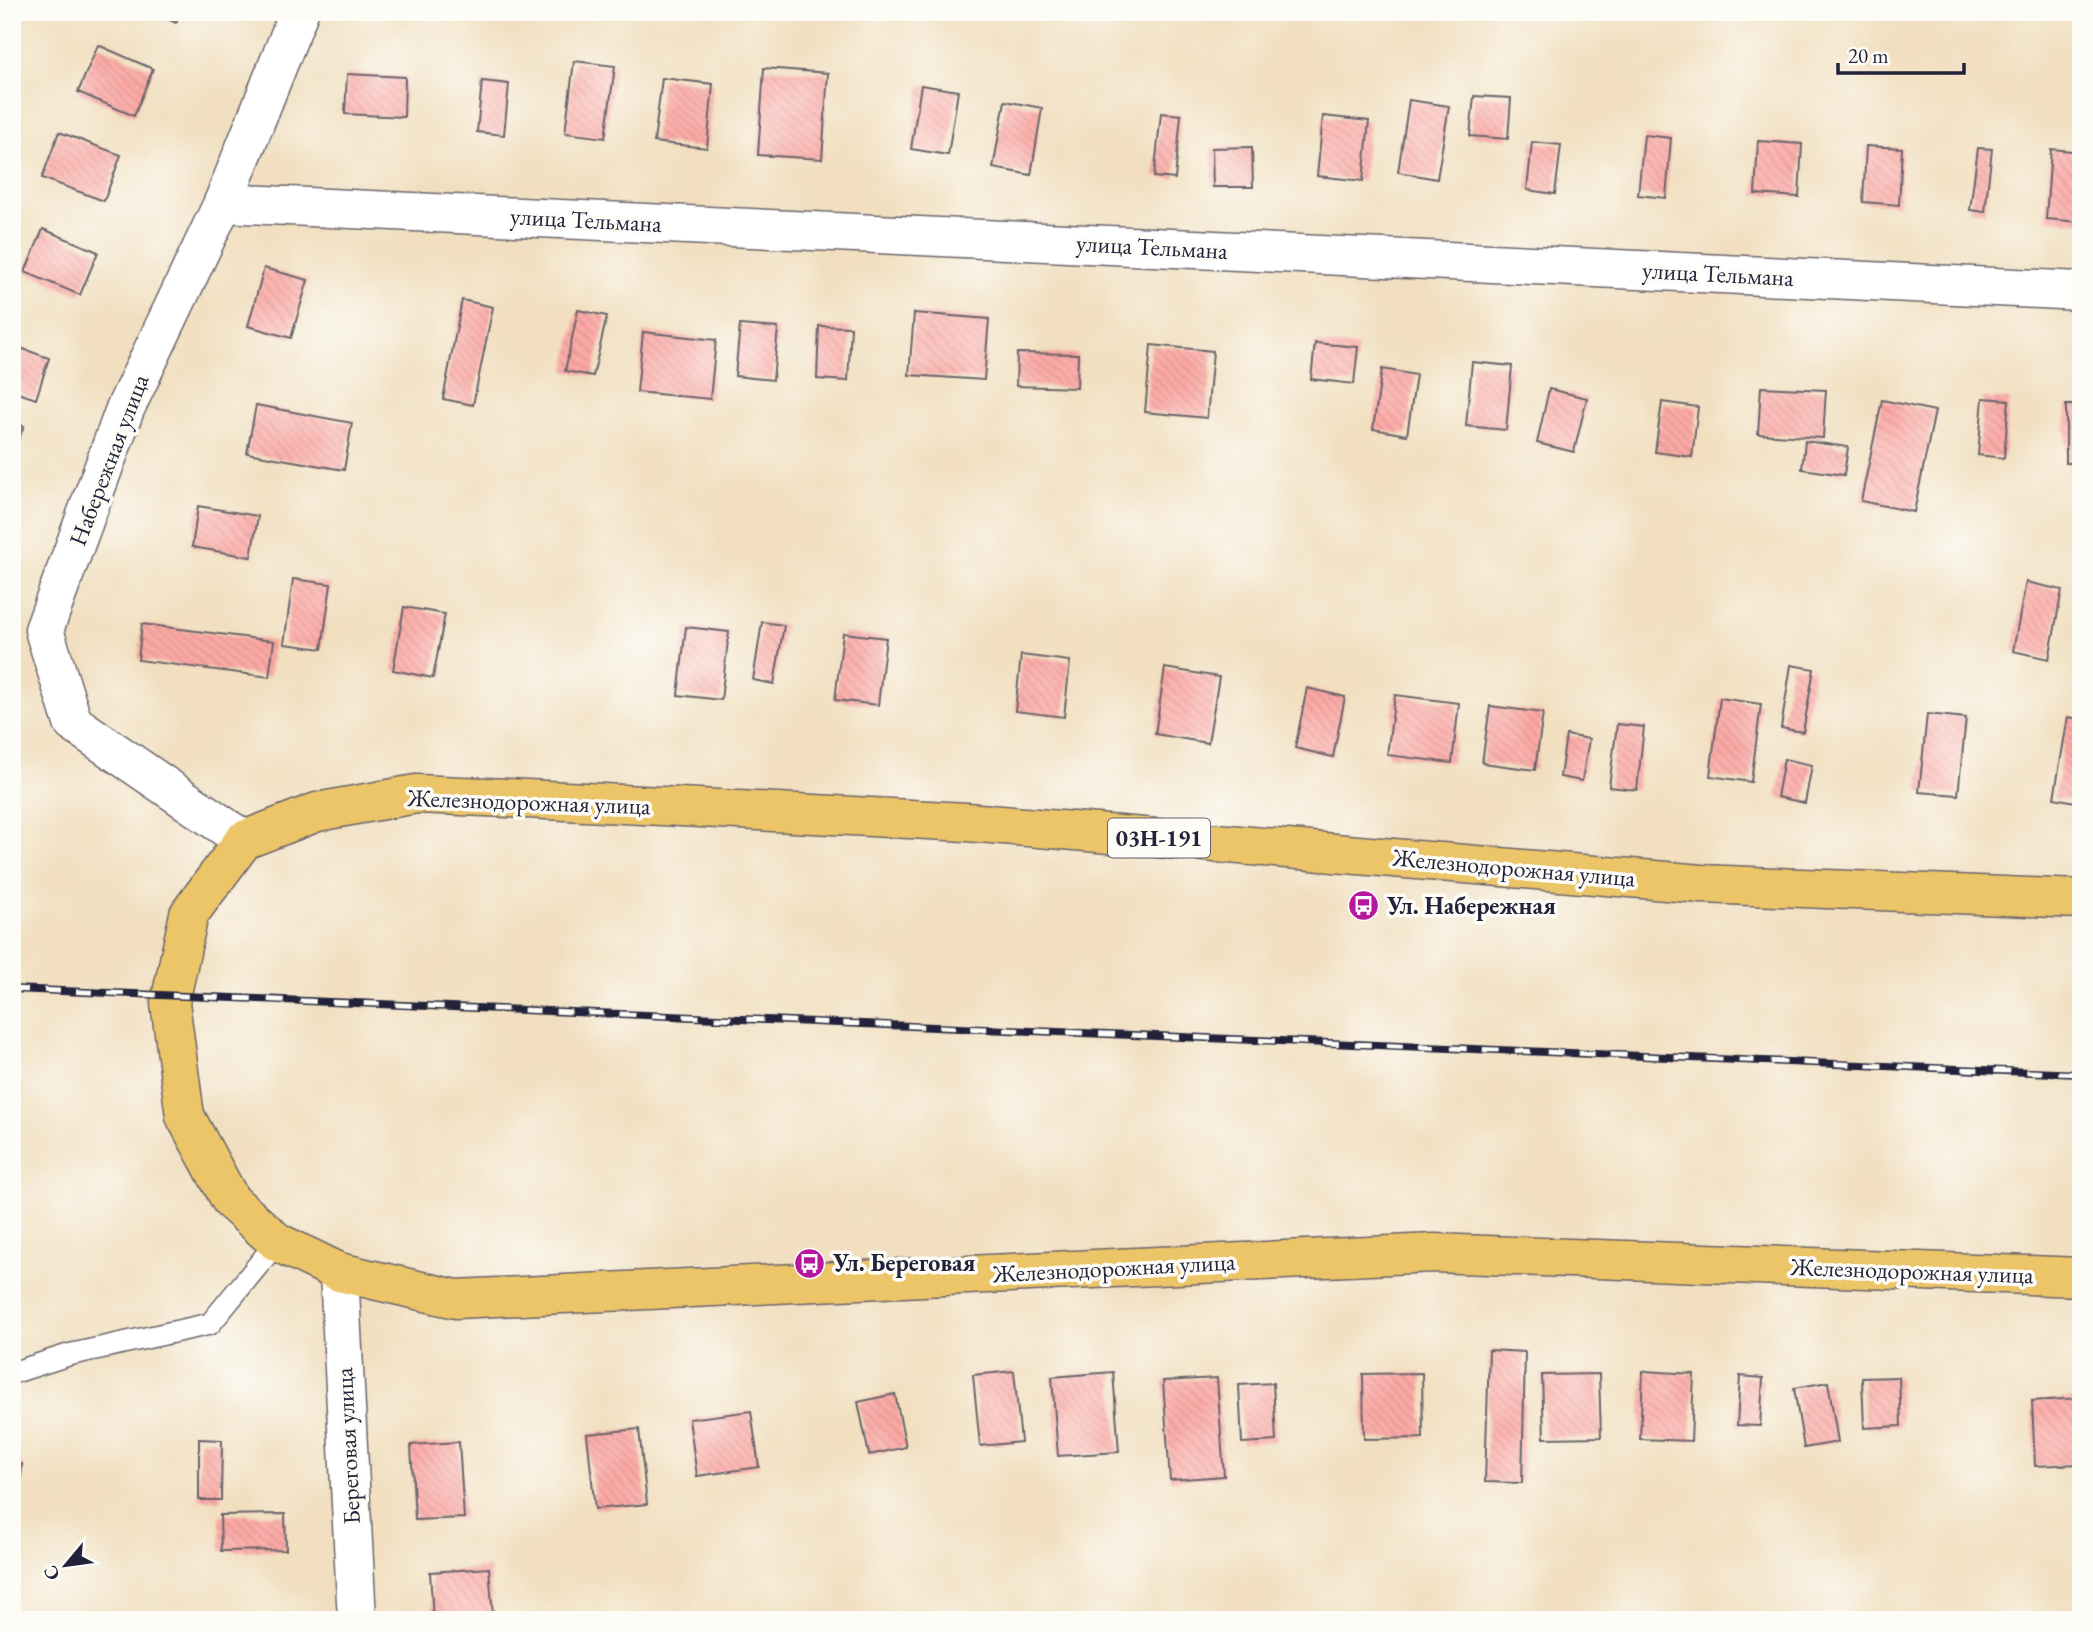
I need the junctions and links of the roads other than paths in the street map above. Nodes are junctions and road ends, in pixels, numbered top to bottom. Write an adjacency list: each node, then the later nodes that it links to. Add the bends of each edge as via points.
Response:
1 (299, 12): 2 (street, Набережная улица)
2 (223, 203): 3 (street, улица Тельмана); 4 (street, Набережная улица, via 125,410 44,630 73,723)
3 (2081, 291)
4 (244, 840): 5 (main road, Железнодорожная улица / 03Н-191, via 317,812 416,794 967,822 1702,884); 6 (main road, Железнодорожная улица, via 189,914 170,1003 185,1116 231,1201)
5 (2081, 899)
6 (277, 1242): 7 (main road, Железнодорожная улица); 9 (lane, via 210,1324 68,1355)
7 (339, 1272): 8 (main road, Железнодорожная улица, via 456,1299 1434,1253); 10 (street, Береговая улица)
8 (2081, 1277)
9 (12, 1373)
10 (357, 1620)

